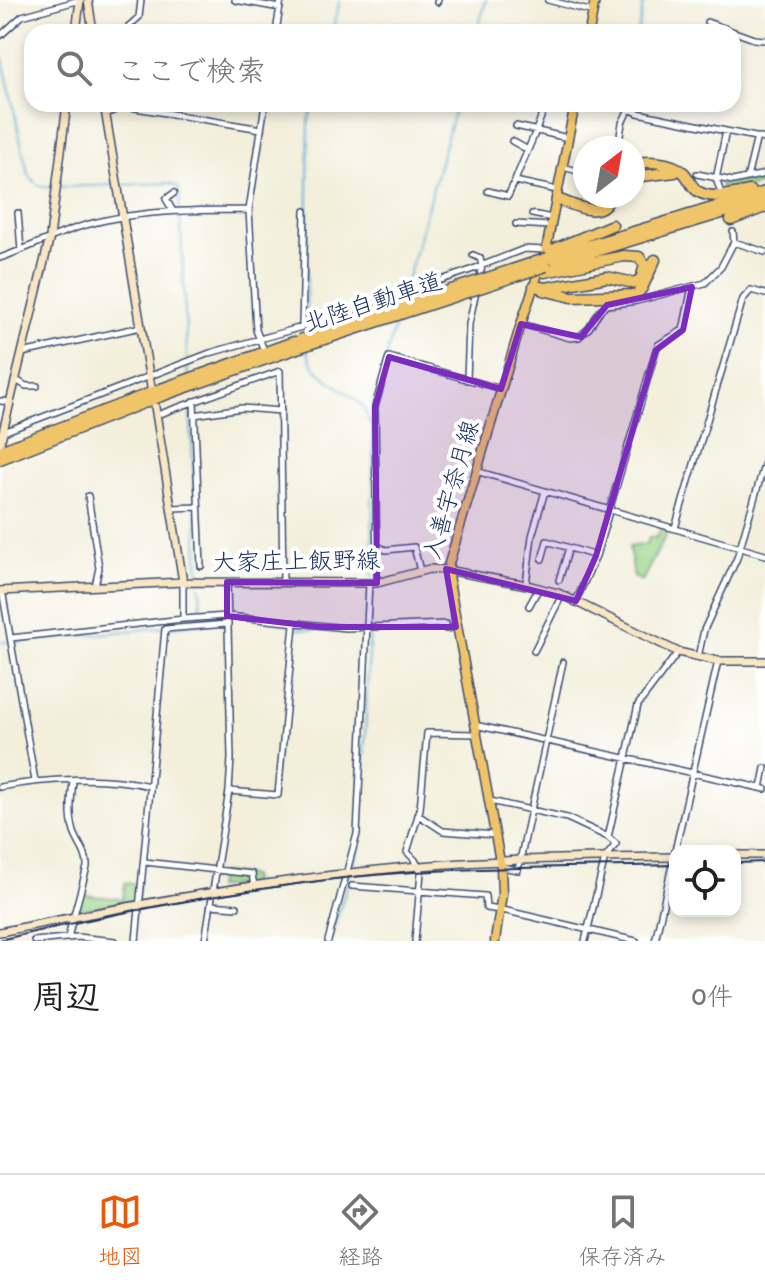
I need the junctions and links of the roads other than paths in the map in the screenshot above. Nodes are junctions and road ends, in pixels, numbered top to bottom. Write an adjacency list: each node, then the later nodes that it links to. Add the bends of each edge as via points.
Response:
1 (80, 0): 11 (street); 18 (street, via 22,16)
2 (88, 0): 12 (street)
3 (141, 0): 13 (street)
4 (235, 0): 8 (street)
5 (281, 0): 8 (street)
6 (548, 0): 9 (street)
7 (595, 0): 9 (main road)
8 (280, 8): 14 (street)
9 (593, 12): 15 (main road)
10 (707, 22): 16 (street)
11 (77, 24)
12 (92, 24)
13 (133, 24)
14 (277, 24)
15 (591, 24)
16 (713, 24)
17 (741, 34): 19 (street)
18 (0, 36)
19 (765, 40)
20 (66, 112): 68 (street)
21 (110, 112): 28 (street)
22 (164, 112): 30 (street)
23 (264, 112): 30 (street)
24 (543, 112): 32 (street)
25 (573, 112): 35 (main road, 入善宇奈月線)
26 (628, 112): 33 (street)
27 (642, 112): 31 (street)
28 (106, 114): 62 (street)
29 (516, 126): 32 (street)
30 (261, 129): 57 (street)
31 (726, 131): 34 (street); 46 (street)
32 (538, 132): 35 (street); 38 (street)
33 (620, 136)
34 (757, 137): 36 (street); 45 (street)
35 (568, 138): 40 (main road, 入善宇奈月線)
36 (765, 139)
37 (512, 141): 38 (street)
38 (528, 150): 47 (street)
39 (645, 161): 50 (highway, via 679,169 694,189 711,196)
40 (562, 167): 41 (street); 53 (main road, 入善宇奈月線)
41 (573, 170)
42 (697, 174): 46 (street)
43 (765, 174): 45 (street)
44 (645, 175): 48 (highway, via 670,171)
45 (747, 178): 46 (street)
46 (716, 179): 49 (street)
47 (515, 181): 51 (street, via 508,196); 53 (street)
48 (681, 183)
49 (720, 190)
50 (765, 190): 74 (highway, 北陸自動車道)
51 (488, 191)
52 (174, 193): 58 (street, via 166,199)
53 (558, 195): 54 (highway); 64 (main road, 入善宇奈月線)
54 (573, 200)
55 (765, 200): 74 (highway, 北陸自動車道)
56 (765, 207): 63 (highway)
57 (249, 210): 58 (street); 83 (street)
58 (173, 211): 62 (street)
59 (305, 211): 82 (street)
60 (18, 213): 70 (street)
61 (532, 214): 64 (street)
62 (123, 218): 68 (street); 81 (street)
63 (731, 220)
64 (552, 222): 65 (street); 74 (main road, 入善宇奈月線)
65 (516, 224)
66 (612, 225): 74 (highway)
67 (733, 232): 69 (street)
68 (50, 237): 70 (street); 86 (street)
69 (734, 242): 71 (street); 78 (street, via 711,279)
70 (21, 250): 73 (street)
71 (765, 252)
72 (473, 255): 76 (street)
73 (0, 258)
74 (547, 259): 76 (street, via 524,249); 77 (main road, 入善宇奈月線); 77 (highway, via 631,256 645,265 634,283 607,277); 84 (highway, 北陸自動車道, bridge)
75 (656, 263): 77 (highway, via 640,292 630,296 572,297)
76 (482, 266): 82 (street); 89 (street, via 469,324)
77 (534, 286): 80 (main road, 入善宇奈月線)
78 (692, 287): 80 (street, via 607,305 579,337); 109 (street, via 683,330 656,350)
79 (765, 294): 110 (street, via 751,290 743,299)
80 (521, 324): 92 (main road, 入善宇奈月線)
81 (141, 327): 86 (street); 87 (street)
82 (302, 327): 83 (street)
83 (257, 339): 85 (street); 87 (street)
84 (300, 344): 101 (highway, 北陸自動車道, via 174,384); 102 (highway, 北陸自動車道)
85 (263, 348)
86 (22, 353): 88 (street)
87 (150, 376): 91 (street); 99 (street)
88 (16, 380): 90 (street); 95 (street)
89 (467, 380): 92 (street); 111 (street, via 389,357 375,407)
90 (37, 386)
91 (151, 387)
92 (501, 389): 104 (main road, 入善宇奈月線)
93 (0, 401): 95 (street)
94 (194, 401): 96 (street); 97 (street, via 280,371); 98 (street)
95 (10, 402): 99 (street)
96 (155, 411): 108 (street)
97 (281, 411): 98 (street, via 242,408); 123 (street)
98 (194, 415): 107 (street)
99 (2, 433): 100 (street)
100 (0, 444)
101 (0, 451)
102 (0, 459)
103 (765, 462): 112 (street)
104 (476, 471): 105 (street); 118 (main road, 入善宇奈月線)
105 (545, 491): 109 (street); 125 (street)
106 (88, 496): 126 (street, via 99,568)
107 (198, 507): 108 (street); 117 (street)
108 (171, 508): 121 (street)
109 (610, 509): 110 (street); 115 (street)
110 (675, 528): 112 (street)
111 (376, 545): 119 (street, via 386,550 414,547); 124 (street)
112 (740, 547): 114 (street); 140 (street, via 704,630)
113 (569, 548): 115 (street); 116 (street, via 547,541); 120 (street)
114 (765, 555)
115 (596, 556): 130 (street)
116 (542, 559)
117 (201, 566)
118 (447, 570): 119 (street, 大家庄上飯野線); 125 (street, 大家庄上飯野線); 136 (main road, 入善宇奈月線)
119 (420, 571): 124 (street, 大家庄上飯野線)
120 (559, 580)
121 (183, 582): 122 (street, 大家庄上飯野線); 126 (street, 大家庄上飯野線); 132 (street)
122 (227, 582): 123 (street, 大家庄上飯野線); 133 (street)
123 (283, 583): 124 (street, 大家庄上飯野線)
124 (373, 583): 135 (street)
125 (526, 584): 127 (street, 大家庄上飯野線)
126 (95, 586): 128 (street, 大家庄上飯野線)
127 (539, 588): 129 (street, 大家庄上飯野線); 131 (street)
128 (1, 590): 137 (street)
129 (562, 595): 130 (street, 大家庄上飯野線); 138 (street)
130 (576, 601): 139 (street, 大家庄上飯野線)
131 (529, 606)
132 (183, 619): 133 (street); 137 (street)
133 (227, 620): 134 (street); 151 (street, via 165,629); 154 (street)
134 (294, 624): 135 (street); 154 (street, via 278,795)
135 (367, 626): 136 (street); 170 (street, via 357,834)
136 (456, 627): 144 (main road, 入善宇奈月線)
137 (11, 638): 149 (street)
138 (534, 651)
139 (678, 652): 140 (street, 大家庄上飯野線); 146 (street, via 638,705)
140 (698, 657): 141 (street, 大家庄上飯野線)
141 (718, 661): 142 (street, 大家庄上飯野線); 148 (street)
142 (765, 661)
143 (563, 662): 145 (street)
144 (475, 730): 145 (street); 155 (main road, 入善宇奈月線); 157 (street, via 427,733)
145 (547, 740): 146 (street); 156 (street)
146 (625, 758): 148 (street); 159 (street)
147 (765, 768): 153 (street)
148 (693, 773): 153 (street); 160 (street)
149 (35, 781): 150 (street); 152 (street)
150 (73, 781): 151 (street); 180 (street, via 70,817 88,861)
151 (149, 786): 166 (street)
152 (0, 787)
153 (763, 788)
154 (229, 791): 169 (street)
155 (489, 801): 156 (street); 158 (main road, 入善宇奈月線)
156 (531, 810): 159 (street, via 567,818); 165 (street)
157 (418, 815): 158 (street, via 443,831); 168 (street, via 407,852)
158 (495, 835): 167 (main road, 入善宇奈月線)
159 (608, 837): 164 (street, via 616,844)
160 (677, 845)
161 (669, 854): 164 (street)
162 (741, 855): 163 (street)
163 (765, 855)
164 (605, 858): 165 (street); 181 (street)
165 (519, 861): 167 (street)
166 (145, 862): 169 (street); 176 (street)
167 (500, 864): 168 (street); 179 (main road, 入善宇奈月線)
168 (418, 866): 170 (street); 174 (street)
169 (217, 871): 173 (street, via 252,874); 175 (street)
170 (348, 874): 173 (street); 188 (street)
171 (669, 880): 193 (street)
172 (352, 886): 174 (street)
173 (254, 887): 175 (street)
174 (420, 890): 179 (street, via 485,896 486,908); 189 (street)
175 (213, 893): 176 (street); 177 (street)
176 (139, 905): 180 (street); 186 (street)
177 (211, 905): 178 (street); 187 (street)
178 (237, 907)
179 (500, 911): 181 (street); 190 (main road, 入善宇奈月線)
180 (74, 917): 182 (street); 183 (street)
181 (588, 930): 191 (street); 192 (street)
182 (0, 932)
183 (68, 937): 184 (street); 185 (street)
184 (34, 941)
185 (115, 941)
186 (136, 941)
187 (205, 941)
188 (328, 941)
189 (415, 941)
190 (495, 941)
191 (585, 941)
192 (636, 941)
193 (655, 941)

